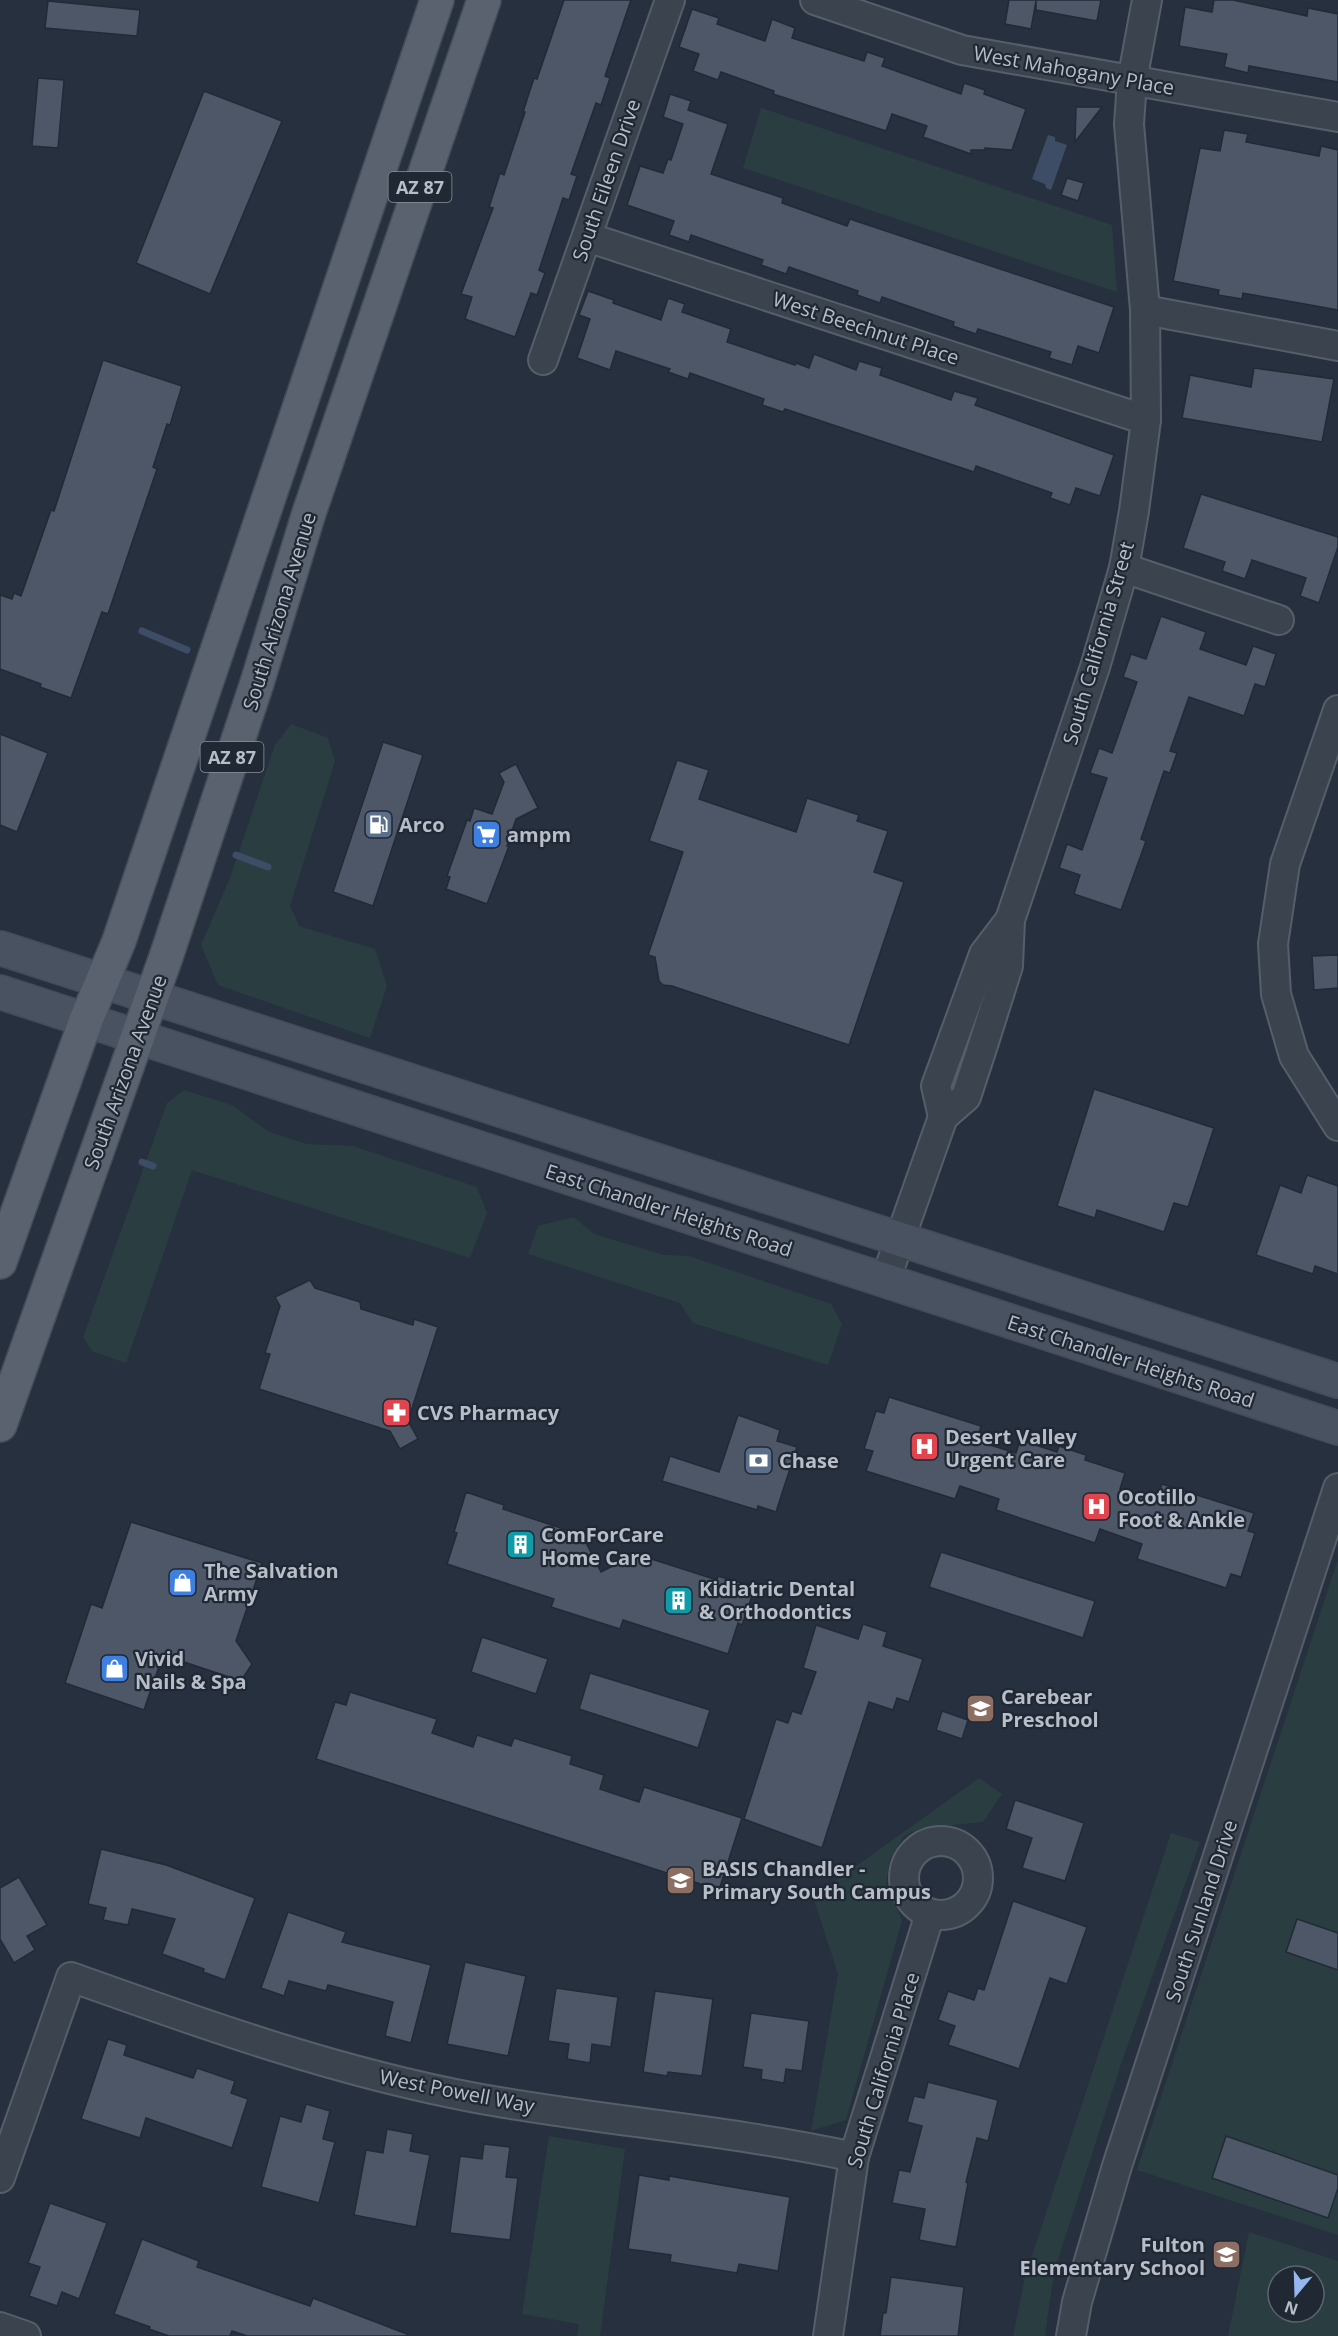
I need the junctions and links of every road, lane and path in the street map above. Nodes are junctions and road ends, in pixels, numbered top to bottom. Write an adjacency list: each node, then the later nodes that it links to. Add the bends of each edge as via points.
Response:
1 (437, 0): 12 (main road, AZ 87)
2 (484, 0): 13 (main road, South Arizona Avenue / AZ 87)
3 (670, 0): 8 (street, South Eileen Drive)
4 (815, 0): 6 (street, West Mahogany Place, via 962,50)
5 (1148, 0): 6 (street, South California Street)
6 (1132, 81): 7 (street, West Mahogany Place); 9 (street, South California Street, via 1129,124)
7 (1338, 117)
8 (586, 237): 11 (street, South Eileen Drive); 14 (street, West Beechnut Place)
9 (1145, 310): 10 (street); 14 (street, South California Street)
10 (1338, 346)
11 (543, 360)
12 (316, 361): 13 (main road); 20 (main road, AZ 87)
13 (357, 375): 22 (main road, South Arizona Avenue / AZ 87)
14 (1146, 420): 15 (street, South California Street)
15 (1124, 567): 16 (street); 18 (street, South California Street, via 1095,667)
16 (1279, 620)
17 (1338, 710): 28 (street, via 1285,864 1273,944 1276,994 1294,1056)
18 (1010, 920): 24 (street, South California Street, via 984,954); 26 (street, South California Street, via 1008,966)
19 (0, 948): 20 (main road)
20 (104, 982): 22 (main road); 23 (main road, AZ 87)
21 (0, 992): 23 (main road, East Chandler Heights Road)
22 (152, 997): 25 (main road, South Arizona Avenue / AZ 87); 29 (main road)
23 (86, 1020): 25 (main road, East Chandler Heights Road); 32 (main road, AZ 87)
24 (954, 1032): 26 (street); 27 (street, South California Street, via 936,1086)
25 (137, 1037): 31 (main road, East Chandler Heights Road); 35 (main road, South Arizona Avenue / AZ 87)
26 (984, 1042): 27 (street, South California Street, via 966,1097)
27 (943, 1117): 30 (street, South California Street)
28 (1338, 1126)
29 (777, 1200): 30 (main road); 31 (main road)
30 (900, 1240): 33 (street, South California Street); 34 (main road)
31 (763, 1241): 33 (main road, East Chandler Heights Road)
32 (0, 1262)
33 (885, 1281): 36 (main road, East Chandler Heights Road)
34 (1338, 1381)
35 (0, 1425)
36 (1338, 1428)
37 (1338, 1488): 44 (street, South Sunland Drive, via 1114,2176 1077,2302)
38 (930, 1914): 39 (street, South California Place)
39 (854, 2157): 40 (street, West Powell Way, via 476,2098 333,2066 71,1977); 43 (street, South California Place)
40 (0, 2178)
41 (0, 2327): 42 (street)
42 (26, 2336)
43 (828, 2336)
44 (1071, 2336)

